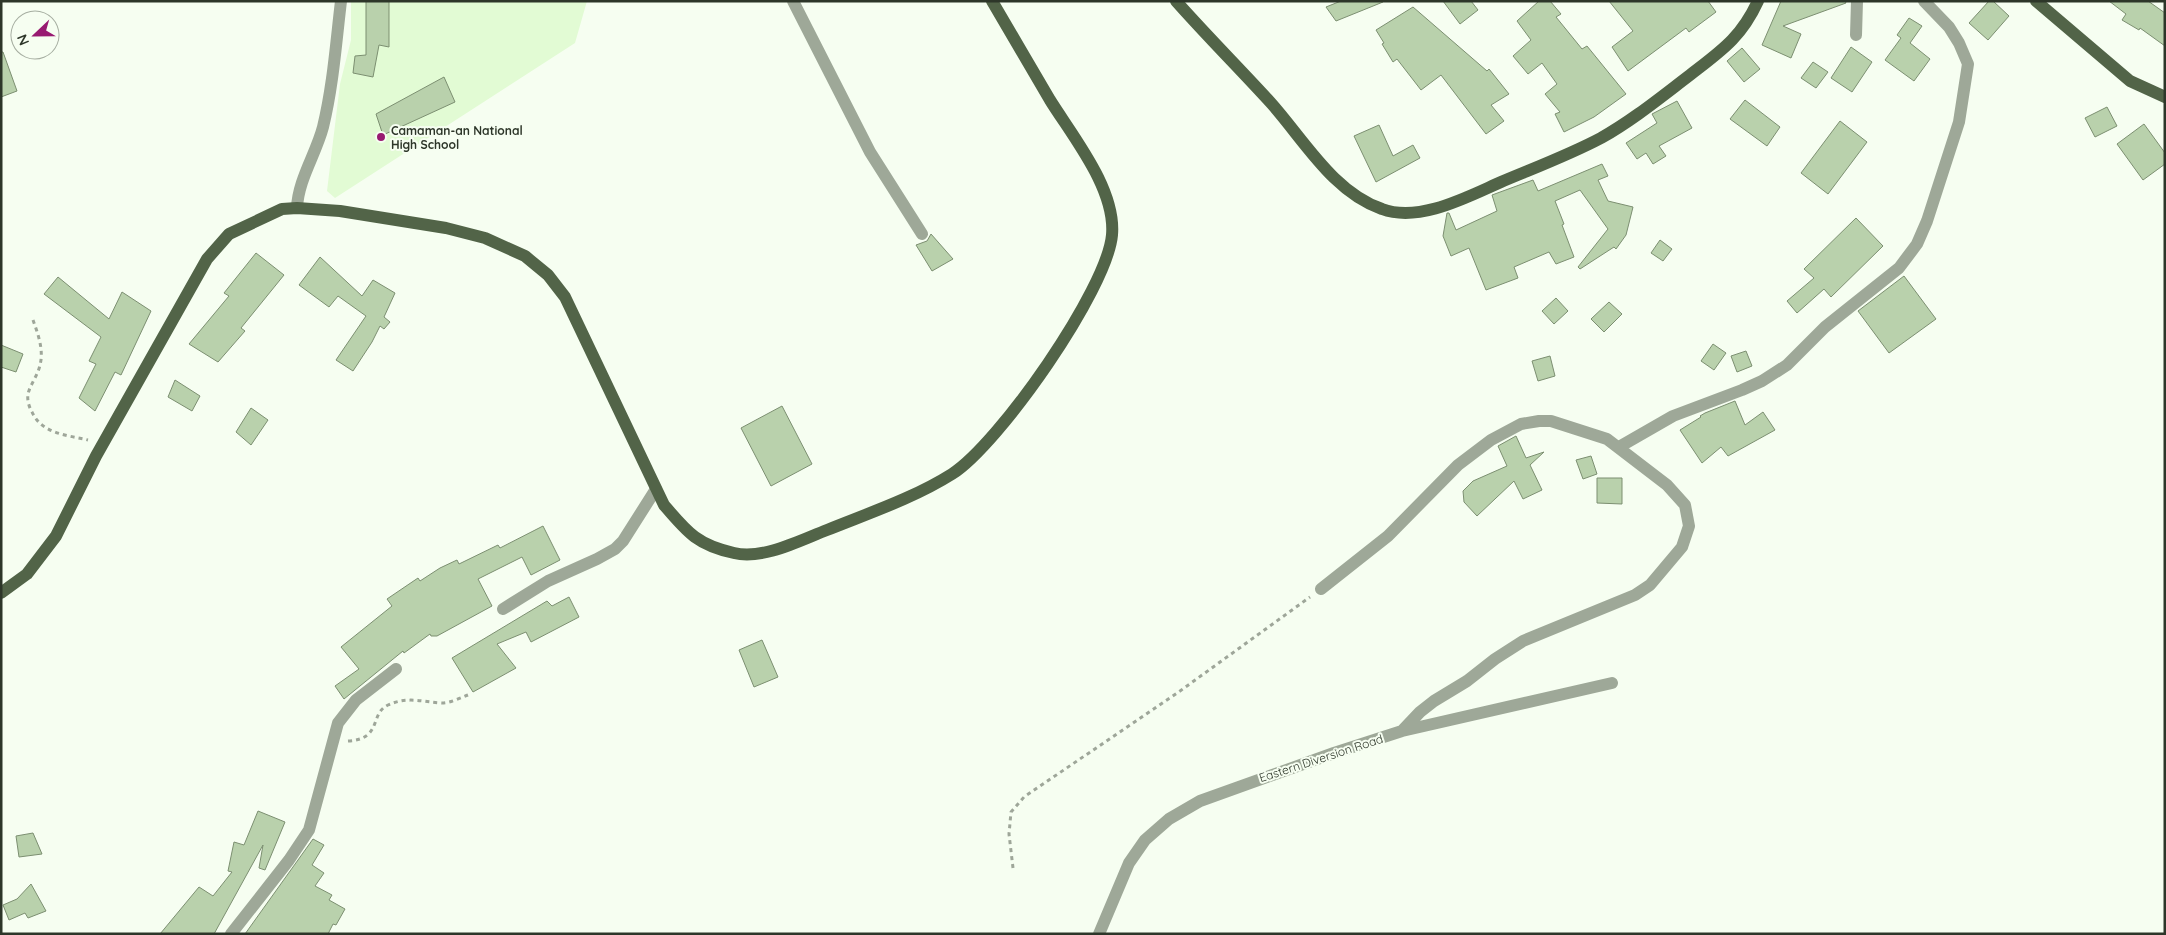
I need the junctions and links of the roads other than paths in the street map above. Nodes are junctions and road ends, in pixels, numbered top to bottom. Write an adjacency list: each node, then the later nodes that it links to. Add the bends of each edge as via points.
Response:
1 (341, 1): 11 (street, via 326,116 297,199)
2 (793, 1): 12 (street, via 870,152)
3 (992, 1): 14 (main road, via 1095,172 1110,207 1112,235 1105,260 1061,343 1014,411 978,454 952,474 922,490 768,552 737,554 702,544 664,505)
4 (1176, 1): 5 (main road, via 1345,187 1363,201 1384,210 1407,212 1431,210 1455,202 1600,138 1653,104 1728,45 1742,32)
5 (1758, 1)
6 (1857, 1): 9 (street)
7 (1924, 1): 13 (street, via 1960,43 1968,64 1959,122 1917,244 1898,268 1825,327 1787,365 1742,390 1672,416)
8 (2036, 1): 10 (main road, via 2130,81)
9 (1856, 34)
10 (2165, 97)
11 (297, 208): 14 (main road, via 340,211 446,228 485,238 526,256 548,275 565,297); 16 (main road, via 282,209 229,234 206,259 56,536 27,574)
12 (922, 234)
13 (1619, 447): 15 (street, via 1607,438 1551,421 1520,424 1491,440 1458,465 1388,536); 20 (street, via 1667,485 1685,505 1689,526 1682,547 1650,585 1635,595 1523,641 1434,701)
14 (656, 489): 17 (street, via 623,541 614,549 548,581)
15 (1321, 589)
16 (1, 593)
17 (504, 609)
18 (396, 669): 21 (street, via 356,700 338,723 309,830)
19 (1612, 683): 20 (street, Eastern Diversion Road)
20 (1402, 731): 22 (street, Eastern Diversion Road, via 1233,788 1200,801 1169,819 1145,840 1129,863)
21 (231, 934)
22 (1099, 934)

